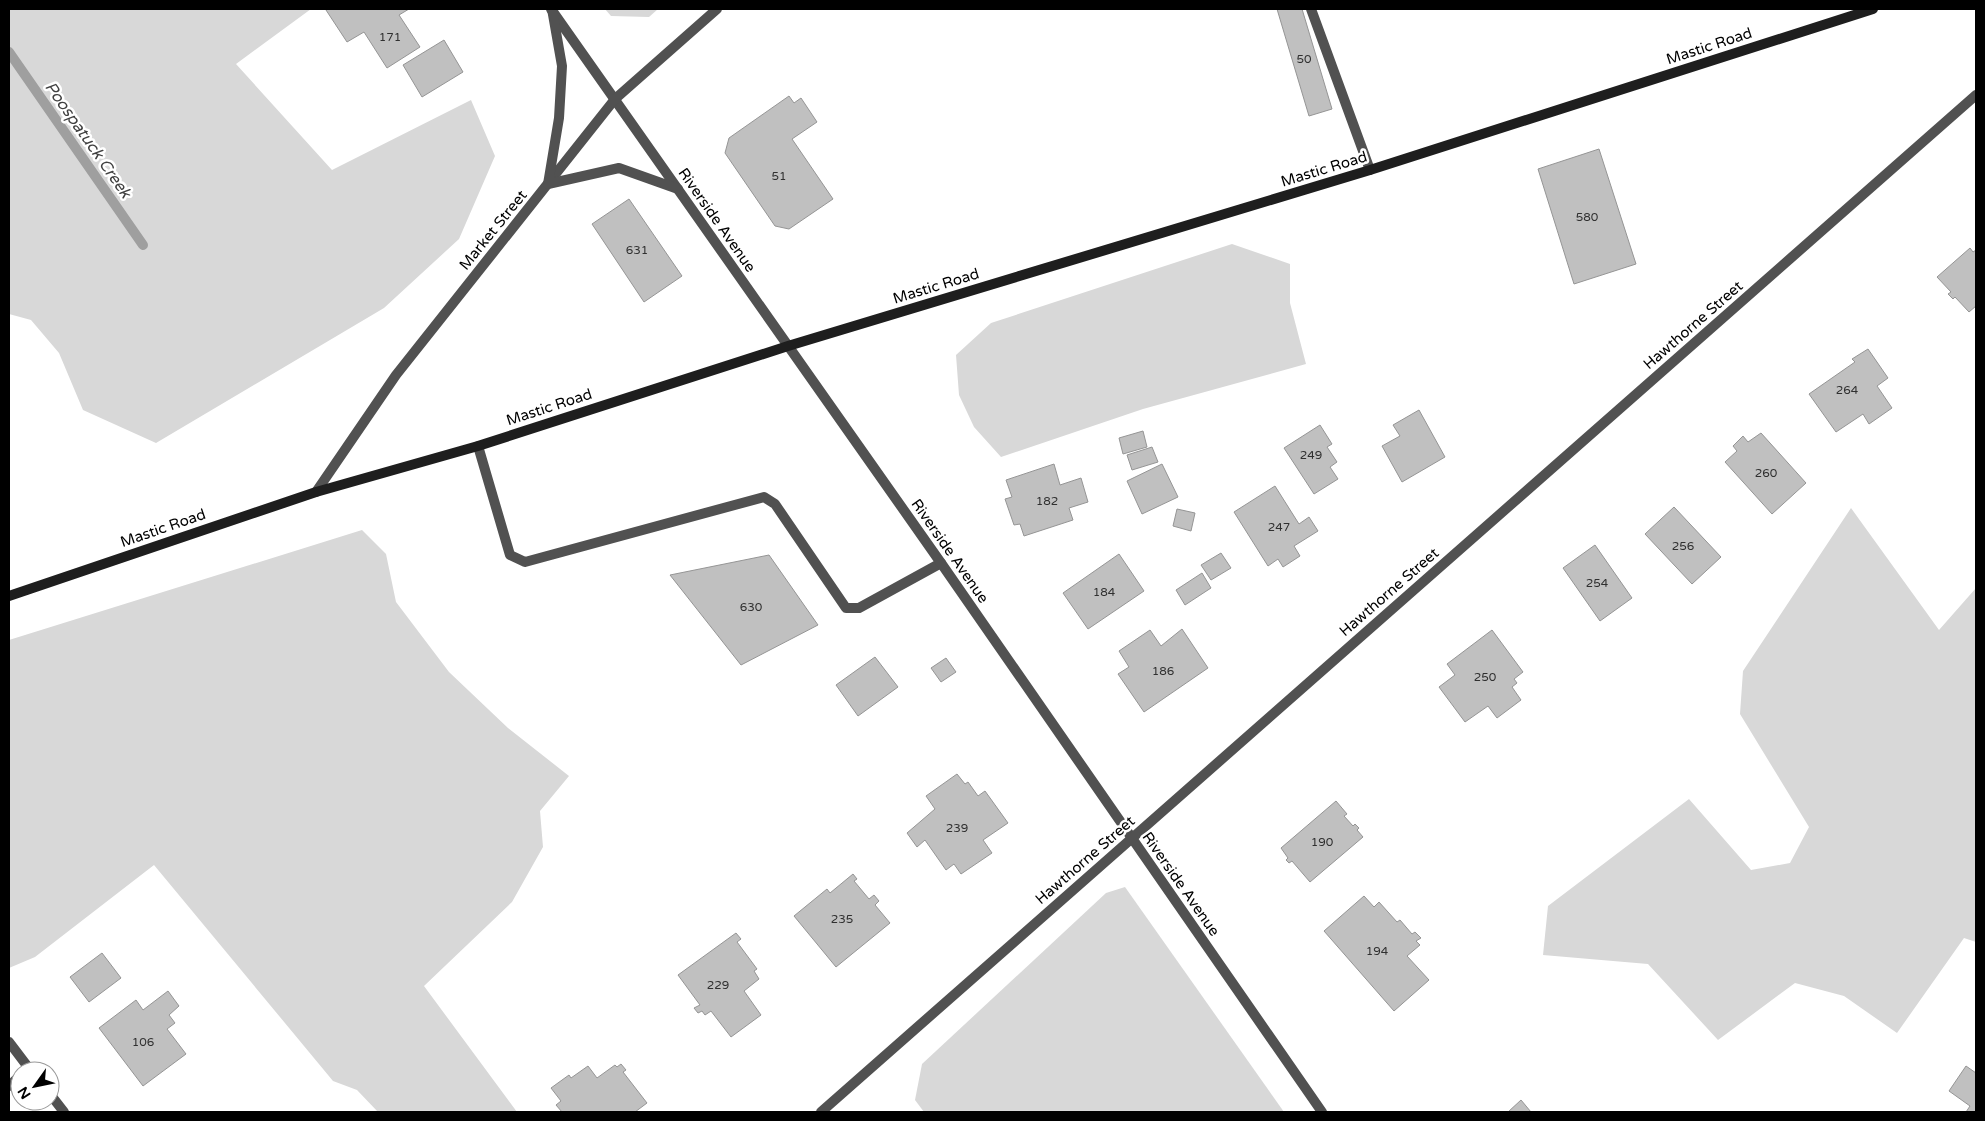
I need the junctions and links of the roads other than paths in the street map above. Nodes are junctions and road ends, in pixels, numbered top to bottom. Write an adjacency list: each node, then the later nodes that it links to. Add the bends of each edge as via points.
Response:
1 (551, 9): 6 (street, Riverside Avenue); 8 (street, via 562,66 559,118)
2 (716, 9): 6 (street, Market Street)
3 (1311, 9): 7 (street)
4 (1869, 9): 7 (main road, Mastic Road)
5 (1976, 95): 15 (street, Hawthorne Street)
6 (614, 99): 8 (street, Market Street); 9 (street, Riverside Avenue)
7 (1370, 170): 10 (main road, Mastic Road)
8 (548, 184): 9 (street, via 619,168); 12 (street, Market Street, via 396,374)
9 (678, 190): 10 (street, Riverside Avenue)
10 (788, 346): 11 (main road, Mastic Road); 13 (street, Riverside Avenue)
11 (478, 446): 12 (main road, Mastic Road); 13 (street, via 510,555 524,562 764,497 775,504 846,608 859,608)
12 (316, 492): 14 (main road, Mastic Road)
13 (941, 563): 15 (street, Riverside Avenue)
14 (9, 596)
15 (1132, 839): 18 (street, Hawthorne Street); 19 (street, Riverside Avenue)
16 (9, 1042): 17 (street)
17 (23, 1061)
18 (822, 1112)
19 (1322, 1112)

